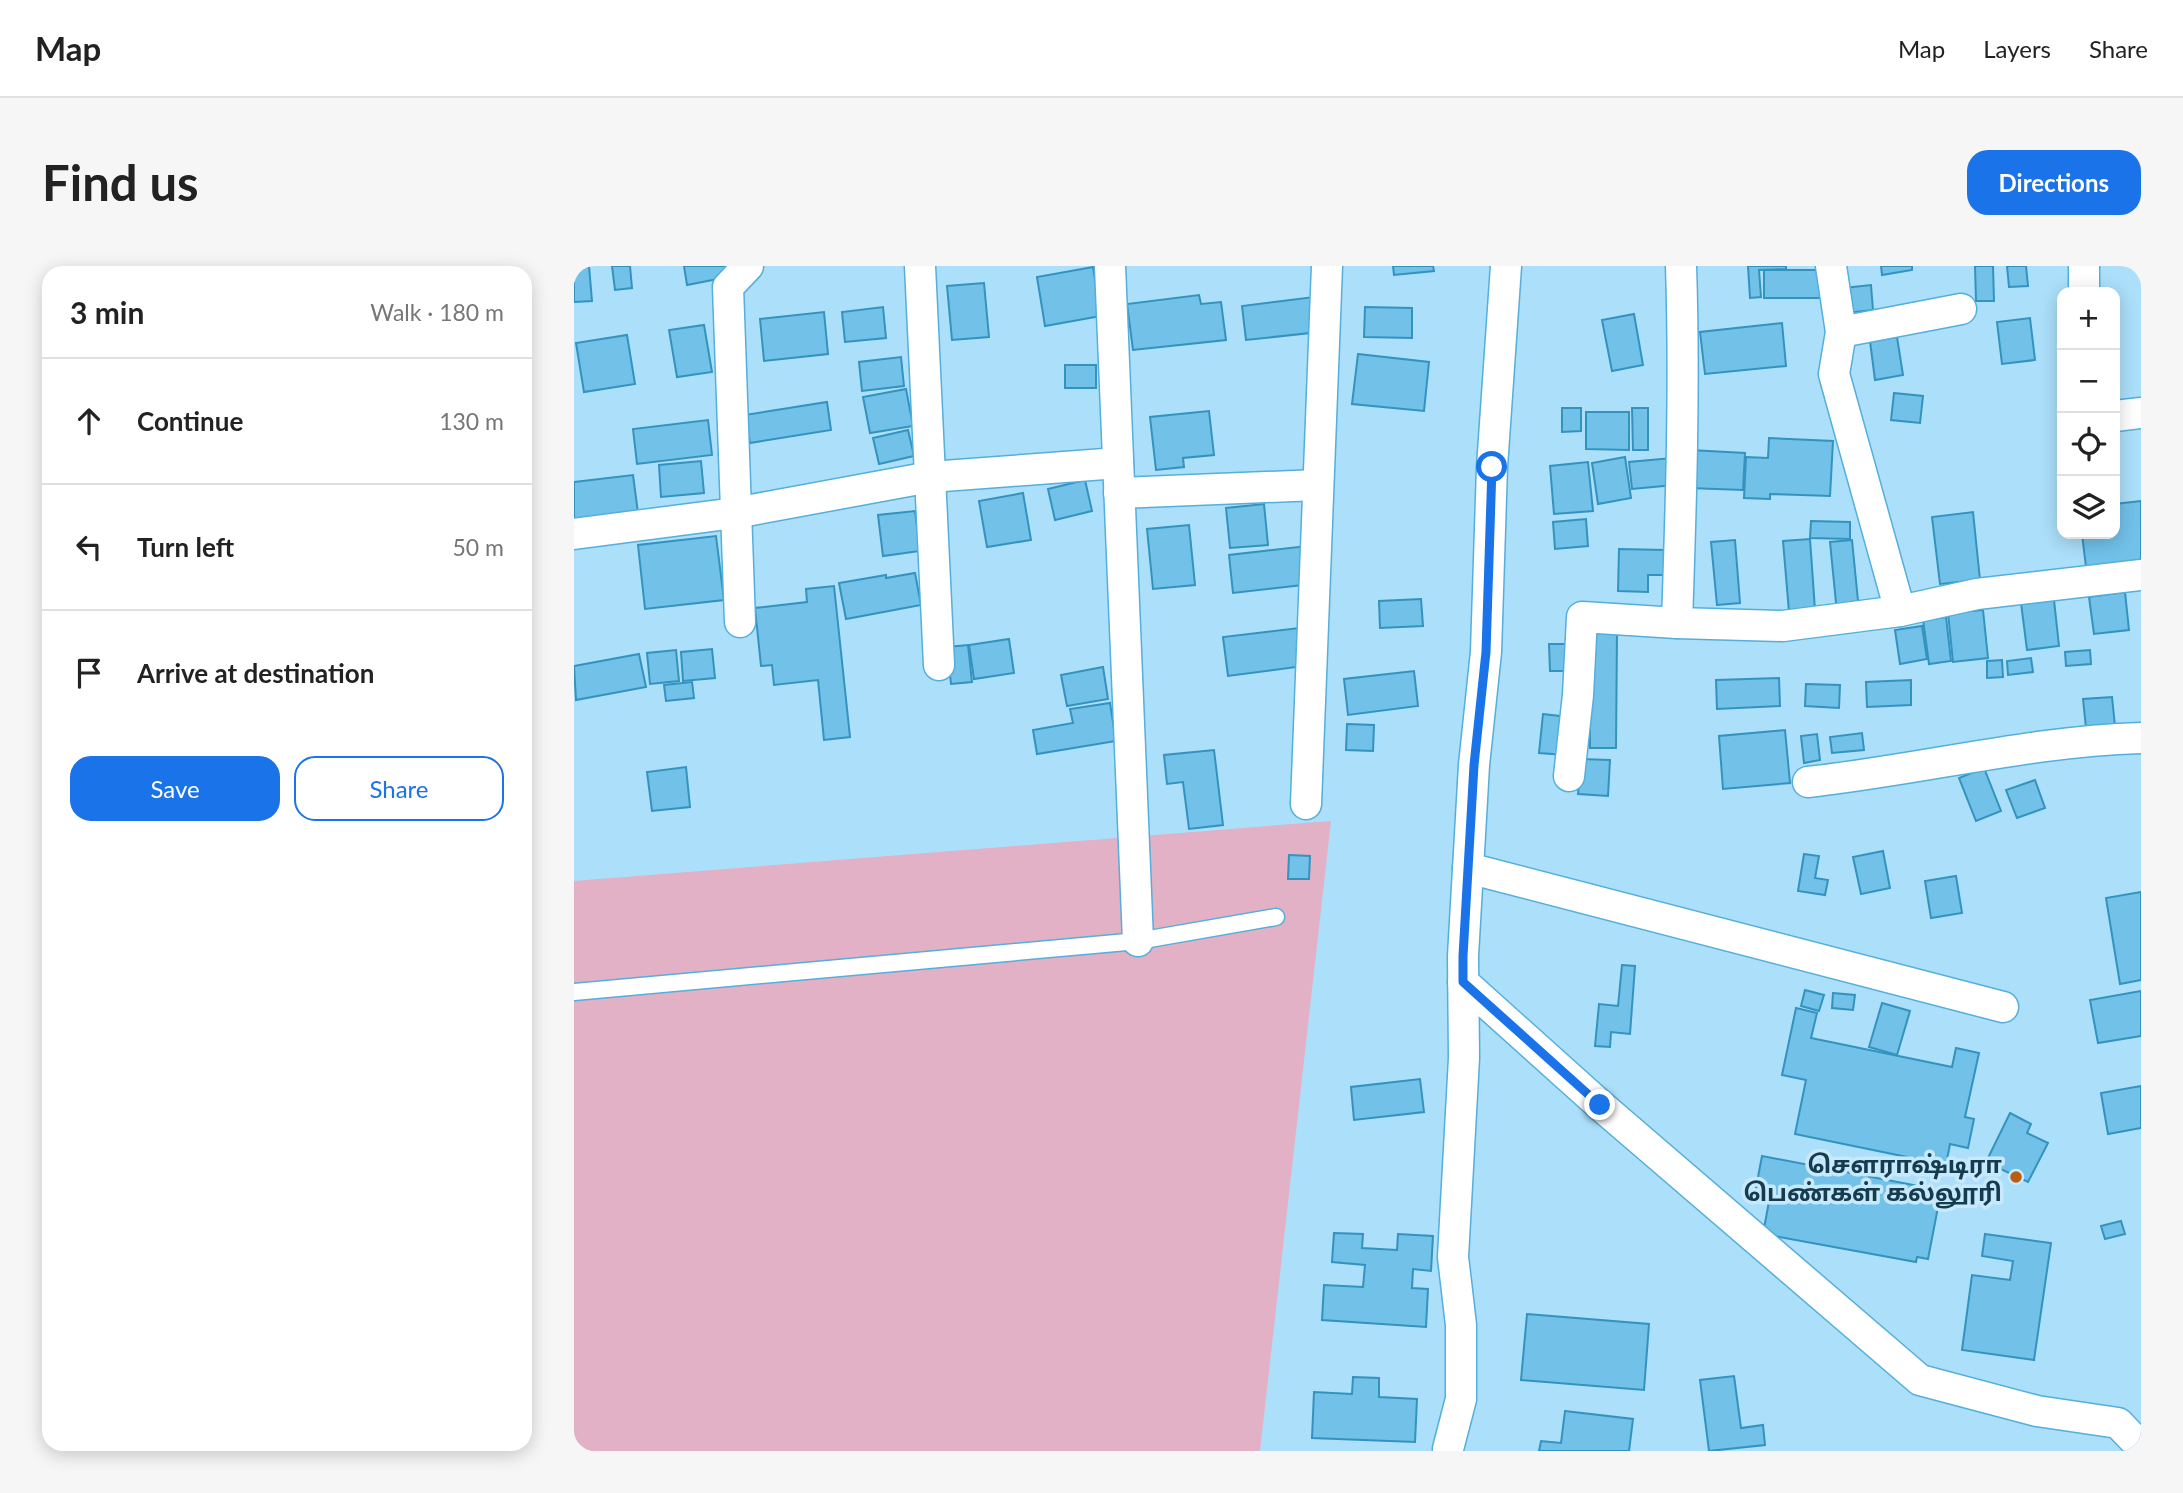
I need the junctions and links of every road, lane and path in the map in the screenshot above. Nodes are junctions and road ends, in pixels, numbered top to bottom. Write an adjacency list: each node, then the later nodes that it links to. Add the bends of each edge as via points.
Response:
1 (748, 266): 18 (street, via 727,287)
2 (920, 266): 15 (street)
3 (1110, 266): 14 (street)
4 (1327, 266): 16 (street)
5 (1506, 266): 30 (street, via 1492,467 1486,652)
6 (1681, 266): 23 (street, via 1684,352)
7 (1831, 266): 11 (street)
8 (2084, 266): 9 (street)
9 (2084, 287)
10 (1961, 309): 11 (street)
11 (1841, 332): 21 (street, via 1834,374)
12 (2141, 413): 13 (street)
13 (2120, 415)
14 (1118, 463): 15 (street); 17 (street)
15 (930, 477): 18 (street); 24 (street)
16 (1318, 485): 17 (street); 29 (street)
17 (1119, 493): 32 (street)
18 (735, 513): 19 (street); 22 (street)
19 (574, 534)
20 (2141, 575): 21 (street, via 1978,594)
21 (1899, 611): 23 (street, via 1783,626)
22 (740, 622)
23 (1676, 623): 27 (street, via 1582,617)
24 (939, 665)
25 (2129, 739): 26 (street); 28 (street)
26 (2141, 758)
27 (1569, 776)
28 (1808, 782)
29 (1306, 804)
30 (1468, 868): 33 (street); 35 (street)
31 (1276, 918): 32 (lane)
32 (1138, 941): 34 (lane)
33 (1463, 982): 36 (street, via 1920,1380 2037,1410 2119,1423); 37 (street, via 1454,1257 1461,1325 1461,1399)
34 (574, 992)
35 (2003, 1007)
36 (2141, 1447)
37 (1448, 1449)

